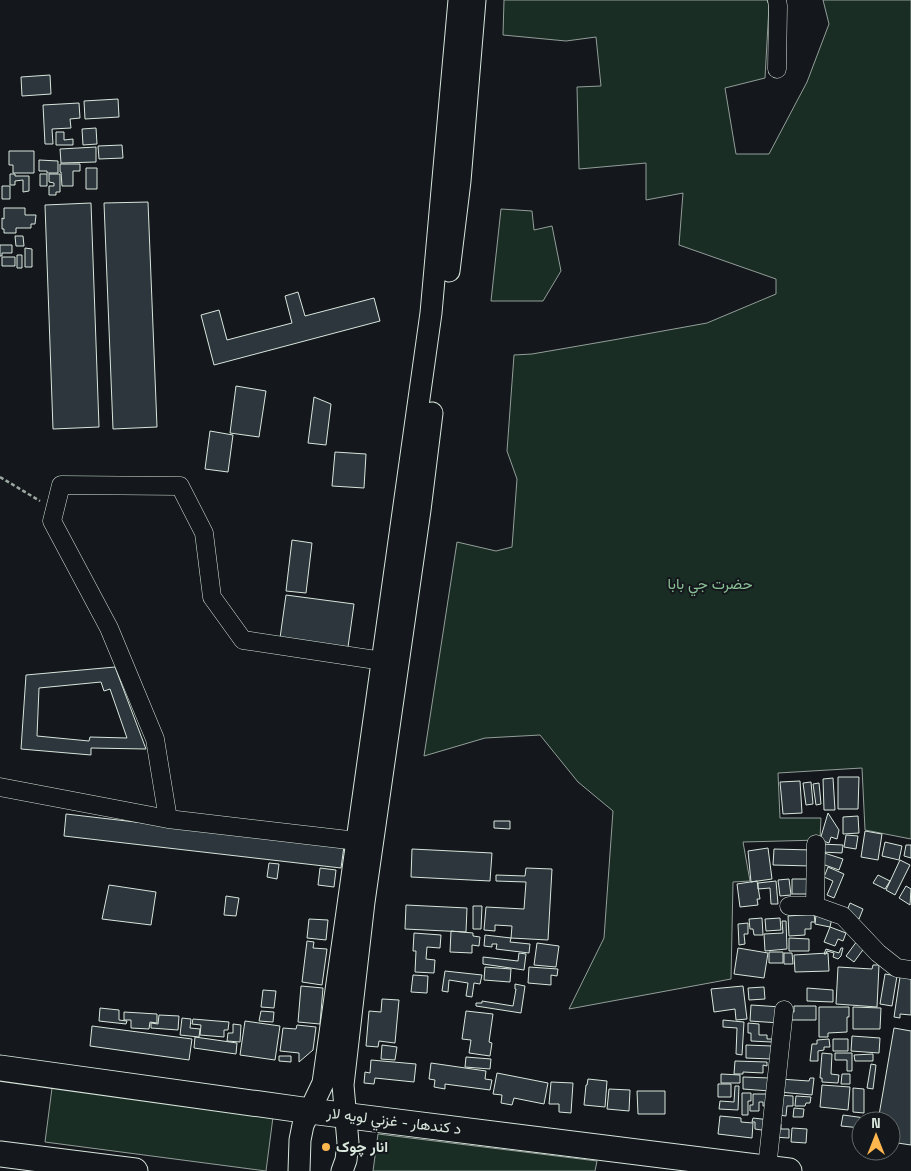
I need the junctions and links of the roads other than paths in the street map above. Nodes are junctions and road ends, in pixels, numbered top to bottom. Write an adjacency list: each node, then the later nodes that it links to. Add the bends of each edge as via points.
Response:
1 (459, 0): 5 (main road)
2 (475, 0): 5 (main road)
3 (777, 0): 4 (street)
4 (777, 69)
5 (453, 172): 6 (main road, via 420,510)
6 (390, 662): 8 (street, via 243,640 212,597 204,534 180,486 61,485 52,522 109,628 155,739); 9 (main road); 11 (main road)
7 (0, 787): 8 (street)
8 (168, 819): 9 (street)
9 (357, 841): 11 (main road)
10 (816, 844): 13 (street)
11 (357, 901): 17 (main road, via 323,1083); 18 (main road, via 343,1085)
12 (789, 906): 13 (street)
13 (815, 906): 14 (street, via 842,916 884,958 897,968)
14 (911, 970)
15 (784, 1010): 20 (street)
16 (0, 1068): 17 (highway, د کندهار - غزني لويه لار)
17 (310, 1111): 18 (highway, د کندهار - غزني لويه لار); 22 (main road, via 300,1140)
18 (346, 1115): 20 (highway, د کندهار - غزني لويه لار); 23 (main road, via 348,1144)
19 (0, 1154): 21 (highway)
20 (778, 1170)
21 (135, 1171)
22 (299, 1171)
23 (342, 1171)

